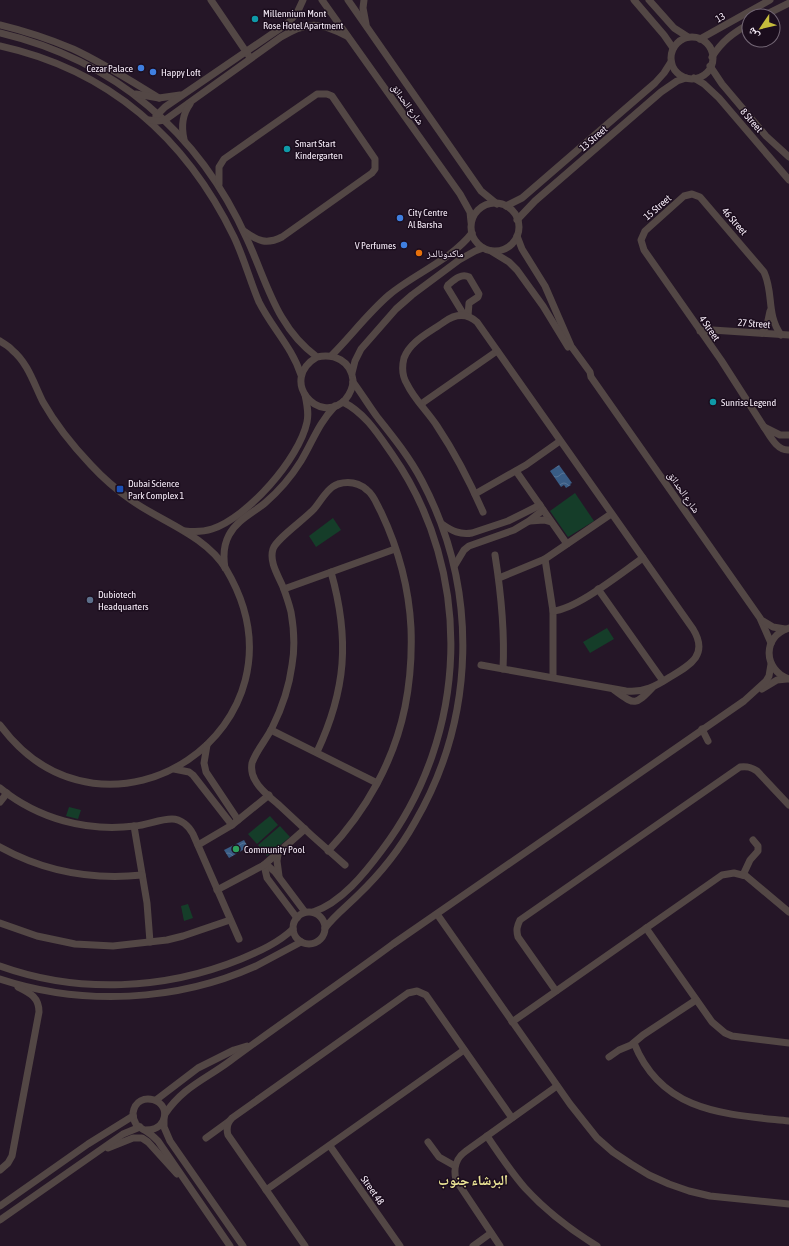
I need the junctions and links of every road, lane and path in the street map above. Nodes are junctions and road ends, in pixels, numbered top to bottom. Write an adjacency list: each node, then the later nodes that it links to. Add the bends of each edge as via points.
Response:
1 (210, 0): 17 (street)
2 (303, 0): 21 (street, via 297,13 288,23)
3 (322, 0): 15 (street, شارع الحدائق)
4 (348, 0): 12 (street, شارع الحدائق)
5 (364, 0): 12 (street)
6 (634, 0): 20 (street)
7 (649, 0): 16 (street, via 674,28)
8 (770, 0): 18 (street, 13)
9 (789, 3): 10 (street)
10 (779, 8)
11 (0, 25): 26 (street, via 48,39)
12 (366, 26): 43 (street, شارع الحدائق, via 481,190)
13 (741, 29): 22 (street, 13, via 724,40)
14 (0, 33): 30 (street, via 65,54)
15 (348, 37): 23 (street, via 329,28 312,25 296,28); 46 (street, شارع الحدائق, via 460,194 470,212)
16 (688, 37): 18 (street); 20 (street)
17 (237, 38): 21 (street); 24 (street, via 239,50)
18 (700, 39): 22 (street, via 709,46)
19 (0, 46): 37 (street, via 36,55 83,75 113,92)
20 (673, 48): 25 (street)
21 (247, 52): 23 (street); 24 (street)
22 (712, 57): 27 (street)
23 (251, 58): 34 (street)
24 (236, 59): 31 (street)
25 (671, 62): 28 (street, via 676,72); 44 (street, 13 Street, via 655,83 529,192)
26 (100, 63): 30 (street); 33 (street)
27 (710, 66): 29 (street, via 701,76); 39 (street, 8 Street, via 766,136)
28 (686, 78): 29 (street); 45 (street, 13 Street, via 661,92 535,201)
29 (694, 78): 40 (street, 8 Street, via 719,98)
30 (115, 81): 32 (street)
31 (186, 93): 33 (street); 35 (street)
32 (133, 94): 33 (street); 35 (street)
33 (159, 98)
34 (192, 100): 36 (street); 38 (street, via 182,120)
35 (157, 113): 36 (street); 37 (street)
36 (165, 120): 37 (street); 38 (street)
37 (153, 123): 66 (street, via 191,166 213,198 234,237 260,303 291,351)
38 (184, 140): 41 (street)
39 (789, 157)
40 (789, 180)
41 (219, 184): 47 (street); 47 (street, via 219,166 224,158 317,94 332,96 375,159 376,164 372,173 282,237 262,241)
42 (692, 194): 50 (street, 15 Street, via 684,196 645,231); 53 (street, 46 Street, via 704,201 770,276)
43 (497, 204): 44 (street); 46 (street, via 480,208)
44 (506, 206): 45 (street)
45 (517, 220): 49 (street)
46 (471, 222): 48 (street)
47 (244, 231): 64 (street, via 282,319 300,343)
48 (472, 233): 51 (street); 63 (street, via 453,252 388,296)
49 (517, 236): 52 (street, via 506,248); 67 (street, شارع الحدائق, via 545,286 568,339)
50 (641, 240): 56 (street, 4 Street, via 644,250)
51 (483, 248): 52 (street); 65 (street, via 459,260 396,308 361,350)
52 (491, 251): 67 (street, شارع الحدائق, via 517,270 562,339)
53 (771, 307): 57 (street, 46 Street); 58 (street, 46 Street, via 774,323)
54 (466, 316): 54 (street, via 469,303 479,294 469,277 459,276 447,287); 62 (street, via 477,322); 71 (street, via 454,316 449,319 417,341 408,351 403,364 404,378)
55 (719, 330): 56 (street, 27 Street); 57 (street, 27 Street); 61 (street)
56 (700, 331): 61 (street, 4 Street)
57 (762, 333): 58 (street, 27 Street)
58 (781, 335): 59 (street, 27 Street)
59 (789, 335)
60 (0, 341): 89 (street, via 13,350 23,362 58,425 91,466 132,500)
61 (709, 344): 73 (street, 4 Street)
62 (497, 351): 71 (street); 75 (street)
63 (332, 355): 64 (street); 65 (street, via 347,365)
64 (317, 356): 66 (street, via 304,367)
65 (352, 373): 68 (street)
66 (301, 375): 69 (street)
67 (591, 377): 102 (street, شارع الحدائق)
68 (353, 382): 70 (street, via 352,390); 87 (street, via 409,458)
69 (304, 395): 72 (street, via 312,403 323,407); 89 (street, via 308,413 304,430 290,458 272,483 250,505 221,525 204,531)
70 (343, 402): 72 (street); 153 (street, via 358,412 385,443 409,481 429,523 437,546 447,594 450,669 436,749 411,805 389,841 364,873 328,905)
71 (421, 404): 79 (street, via 451,448)
72 (335, 406): 96 (street, via 320,424 301,460 284,484 264,504 233,528 224,549)
73 (764, 427): 74 (street, via 780,435); 76 (street, 4 Street, via 779,447)
74 (789, 435)
75 (560, 441): 77 (street); 83 (street)
76 (789, 450)
77 (516, 471): 78 (street); 79 (street)
78 (531, 493): 80 (street); 82 (street, via 531,500)
79 (475, 494): 81 (street)
80 (542, 508): 82 (street); 85 (street); 86 (street)
81 (483, 512)
82 (524, 514): 84 (street)
83 (611, 514): 90 (street); 93 (street)
84 (514, 518): 87 (street, via 466,534 455,532); 88 (street)
85 (529, 521): 86 (street); 88 (street)
86 (551, 522): 90 (street)
87 (442, 524): 95 (street)
88 (519, 527): 95 (street, via 469,546)
89 (182, 530): 96 (street, via 198,540)
90 (567, 544): 94 (street)
91 (395, 549): 97 (street); 99 (street, via 387,525 369,491 360,484 348,482 336,485 273,548 273,564); 121 (street, via 409,608 410,669 400,727)
92 (494, 555): 98 (street)
93 (642, 558): 100 (street); 110 (street, via 698,640 698,652 692,663)
94 (545, 559): 98 (street); 101 (street)
95 (455, 565): 159 (street, via 463,621 463,649 458,703 447,750 428,798 400,845 373,879)
96 (225, 568): 118 (street, via 240,599 246,619 249,662 244,685 235,707 223,727)
97 (331, 572): 99 (street); 119 (street, via 341,617 343,664 334,709)
98 (499, 578): 107 (street, via 504,631)
99 (284, 589): 116 (street, via 291,612 293,660 284,702)
100 (598, 589): 101 (street, via 568,607); 110 (street)
101 (553, 611): 108 (street)
102 (760, 618): 103 (street, via 773,627); 104 (street)
103 (787, 629): 104 (street, via 777,635)
104 (771, 643): 105 (street, via 769,655)
105 (772, 664): 109 (street, via 778,673); 113 (street, via 766,681)
106 (481, 665): 107 (street)
107 (503, 669): 108 (street)
108 (553, 677): 112 (street)
109 (788, 679): 113 (street, via 774,681)
110 (663, 681): 111 (street)
111 (654, 687): 112 (street, via 638,691); 112 (street, via 641,700 633,702)
112 (610, 688)
113 (744, 700): 115 (street)
114 (0, 725): 120 (street, via 36,762 72,778 98,783 130,783)
115 (702, 729): 117 (street); 155 (street)
116 (271, 730): 119 (street); 124 (street, via 251,768 255,781)
117 (708, 741)
118 (207, 745): 120 (street, via 190,760); 125 (street, via 204,768)
119 (317, 752): 121 (street)
120 (174, 769): 127 (street, via 194,775)
121 (377, 783): 140 (street, via 351,824)
122 (0, 788): 123 (street)
123 (7, 793): 126 (street); 134 (street, via 39,812 67,822 101,827)
124 (269, 796): 131 (street); 135 (street)
125 (222, 797): 127 (street); 129 (street)
126 (0, 802)
127 (214, 802): 130 (street)
128 (789, 805): 167 (street, via 752,767 740,767 520,920 518,937)
129 (230, 807): 131 (street); 132 (street)
130 (221, 812): 133 (street); 136 (street)
131 (248, 812): 132 (street)
132 (238, 820): 133 (street)
133 (232, 825): 136 (street)
134 (134, 826): 138 (street, via 177,820 191,829); 145 (street)
135 (305, 829): 140 (street); 141 (street)
136 (221, 832): 138 (street)
137 (753, 840): 146 (street, via 758,846 758,851 750,860)
138 (198, 845): 150 (street)
139 (0, 847): 145 (street, via 34,863 72,874 107,877)
140 (328, 851): 143 (street)
141 (278, 854): 142 (street); 147 (street)
142 (265, 865): 144 (street); 147 (street); 148 (street, via 265,872)
143 (345, 865)
144 (251, 873): 148 (street); 150 (street)
145 (142, 875): 163 (street)
146 (743, 875): 154 (street); 160 (street, via 722,875)
147 (279, 876): 149 (street)
148 (271, 883): 151 (street)
149 (286, 886): 151 (street); 152 (street)
150 (217, 890): 157 (street)
151 (277, 892): 156 (street)
152 (305, 912): 153 (street); 156 (street)
153 (313, 912): 159 (street, via 321,916)
154 (789, 912)
155 (437, 914): 169 (street); 172 (street)
156 (296, 918): 161 (street)
157 (230, 920): 162 (street); 163 (street, via 183,936)
158 (0, 923): 163 (street, via 37,936 75,944 113,946)
159 (325, 928): 164 (street, via 322,938 317,942)
160 (646, 928): 167 (street); 168 (street)
161 (294, 929): 164 (street); 165 (street, via 280,941 235,961 179,978 150,982 120,985 60,982)
162 (239, 939)
163 (150, 942)
164 (302, 942): 166 (street, via 230,976 157,994 67,994)
165 (0, 966)
166 (4, 980): 189 (street, via 34,996 39,1012 12,1156)
167 (556, 991): 169 (street)
168 (696, 1000): 170 (street); 171 (street, via 712,1022 724,1033)
169 (512, 1022): 175 (street)
170 (634, 1043): 174 (street); 181 (street, via 651,1073 685,1101 719,1113)
171 (789, 1043)
172 (251, 1045): 176 (street, via 234,1050 198,1068); 178 (street, via 184,1092 171,1104)
173 (464, 1050): 179 (street); 180 (street, via 426,995 411,992); 186 (street)
174 (609, 1057)
175 (557, 1086): 179 (street); 192 (street, via 597,1138 649,1175 710,1196)
176 (156, 1100): 177 (street, via 143,1099 134,1108); 178 (street, via 164,1108)
177 (133, 1116): 182 (street, via 136,1124); 193 (street, via 88,1144)
178 (164, 1117): 182 (street, via 161,1125 156,1128); 197 (street, via 164,1127 170,1141)
179 (512, 1118): 183 (street)
180 (229, 1121): 184 (street); 191 (street, via 226,1131 228,1135)
181 (789, 1121)
182 (142, 1128): 187 (street, via 123,1134); 190 (street, via 158,1141)
183 (487, 1136): 188 (street, via 461,1155); 202 (street, via 526,1188 543,1206)
184 (206, 1138)
185 (428, 1142): 188 (street, via 437,1155)
186 (330, 1146): 191 (street); 199 (street, Street 48)
187 (97, 1152): 190 (street, via 133,1138 142,1138); 194 (street)
188 (455, 1166): 195 (street, via 454,1173 459,1186)
189 (0, 1170)
190 (186, 1181): 196 (street)
191 (266, 1190): 198 (street)
192 (789, 1204)
193 (0, 1206)
194 (0, 1220)
195 (491, 1233): 200 (street); 201 (street)
196 (230, 1246)
197 (244, 1246)
198 (304, 1246)
199 (400, 1246)
200 (473, 1246)
201 (500, 1246)
202 (597, 1246)

